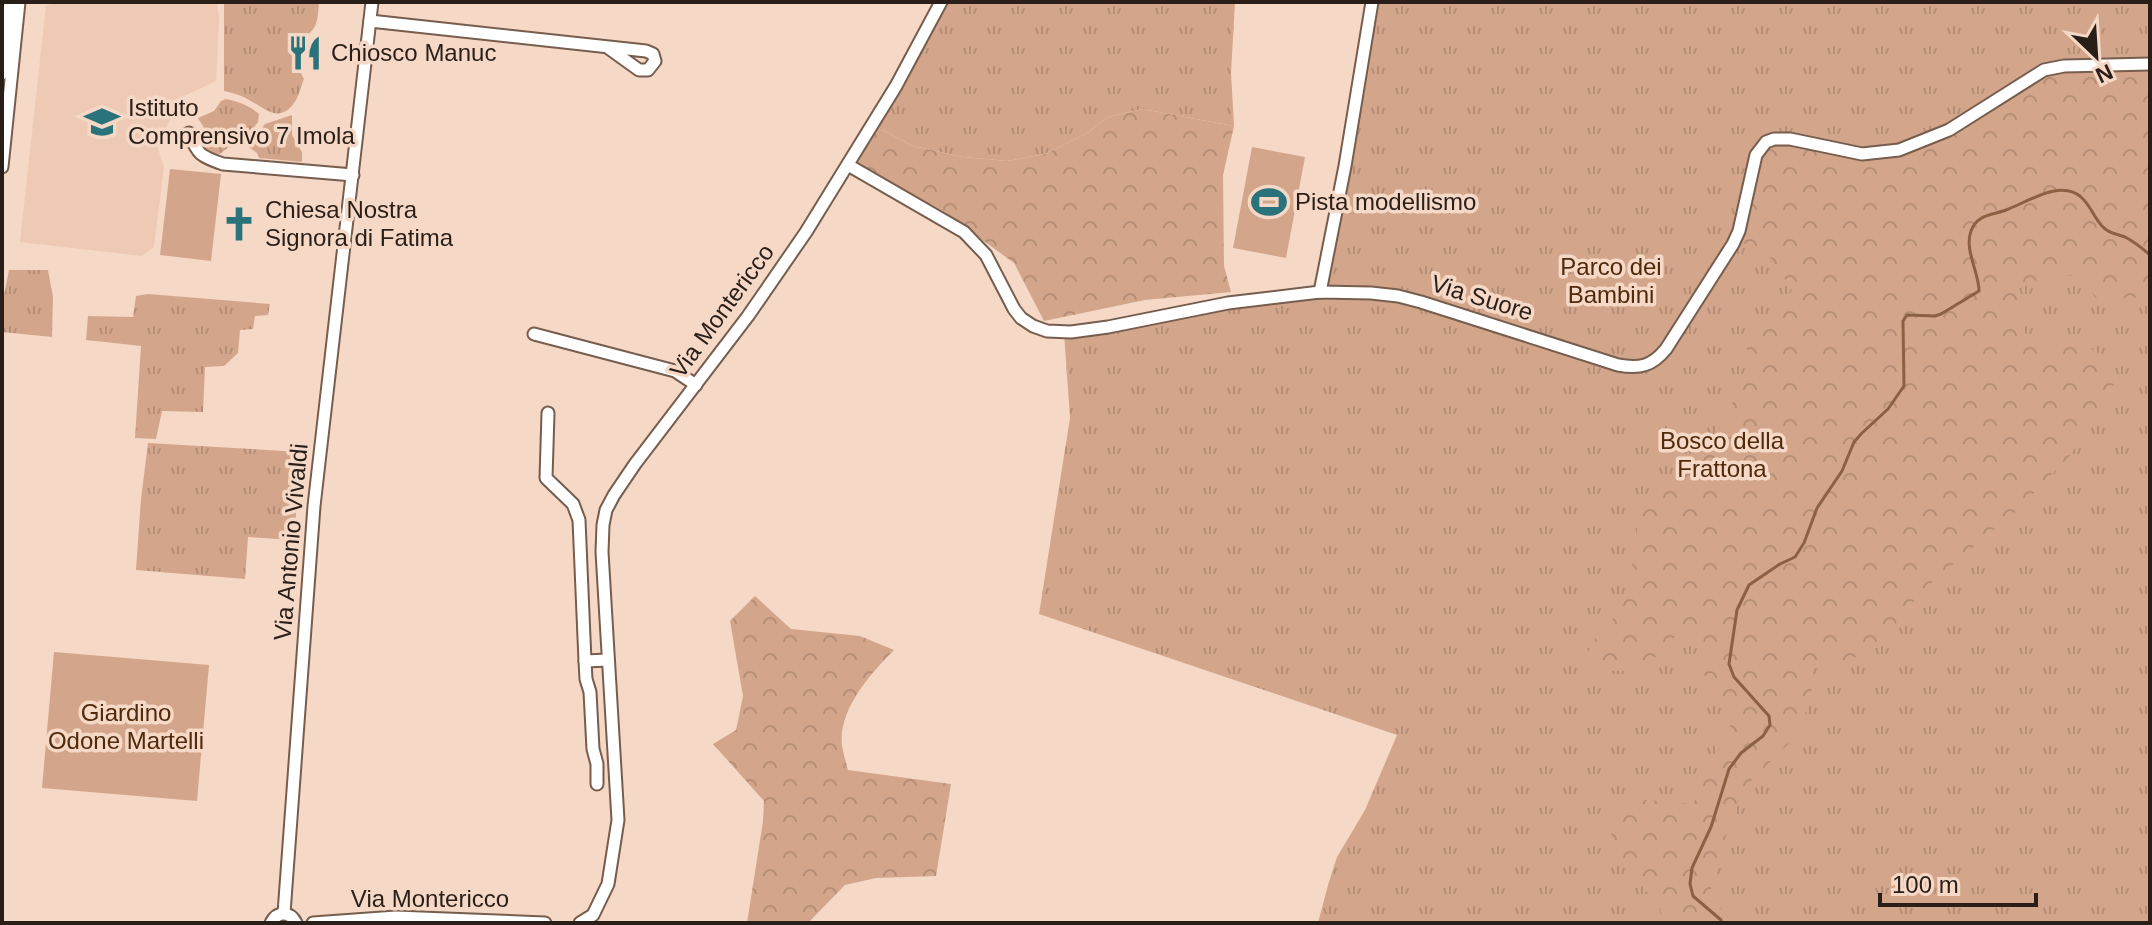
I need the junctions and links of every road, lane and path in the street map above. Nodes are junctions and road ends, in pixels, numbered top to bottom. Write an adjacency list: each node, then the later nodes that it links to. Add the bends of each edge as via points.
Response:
1 (19, 2): 5 (street)
2 (372, 2): 6 (street, Via Antonio Vivaldi)
3 (941, 2): 11 (street, Via Montericco)
4 (1372, 2): 14 (street)
5 (12, 10): 9 (street); 12 (street)
6 (370, 21): 7 (street); 13 (street, Via Antonio Vivaldi)
7 (607, 47)
8 (2150, 64): 14 (street, Via Suore, via 2044,70 1949,130 1899,150 1862,154 1790,139 1766,142 1756,155 1733,244 1666,349 1643,367 1618,365 1398,296)
9 (2, 74)
10 (189, 133): 13 (street, via 196,151 223,164)
11 (848, 165): 14 (street, Via Suore, via 964,232 986,255 1021,318 1047,331 1108,327 1228,303); 16 (street, Via Montericco)
12 (2, 167)
13 (353, 175): 21 (street, Via Antonio Vivaldi, via 314,506)
14 (1320, 292)
15 (534, 334): 16 (street, via 675,371)
16 (696, 385): 18 (street, Via Montericco, via 606,510 602,552)
17 (548, 413): 19 (street, via 546,478 573,504 579,520)
18 (608, 660): 19 (street); 26 (street, Via Montericco, via 618,820 608,884 593,915)
19 (585, 661): 20 (street)
20 (597, 784)
21 (284, 913): 22 (street); 23 (street)
22 (271, 923)
23 (296, 923)
24 (313, 923): 25 (street, Via Montericco, via 396,917)
25 (545, 923)
26 (580, 923)

